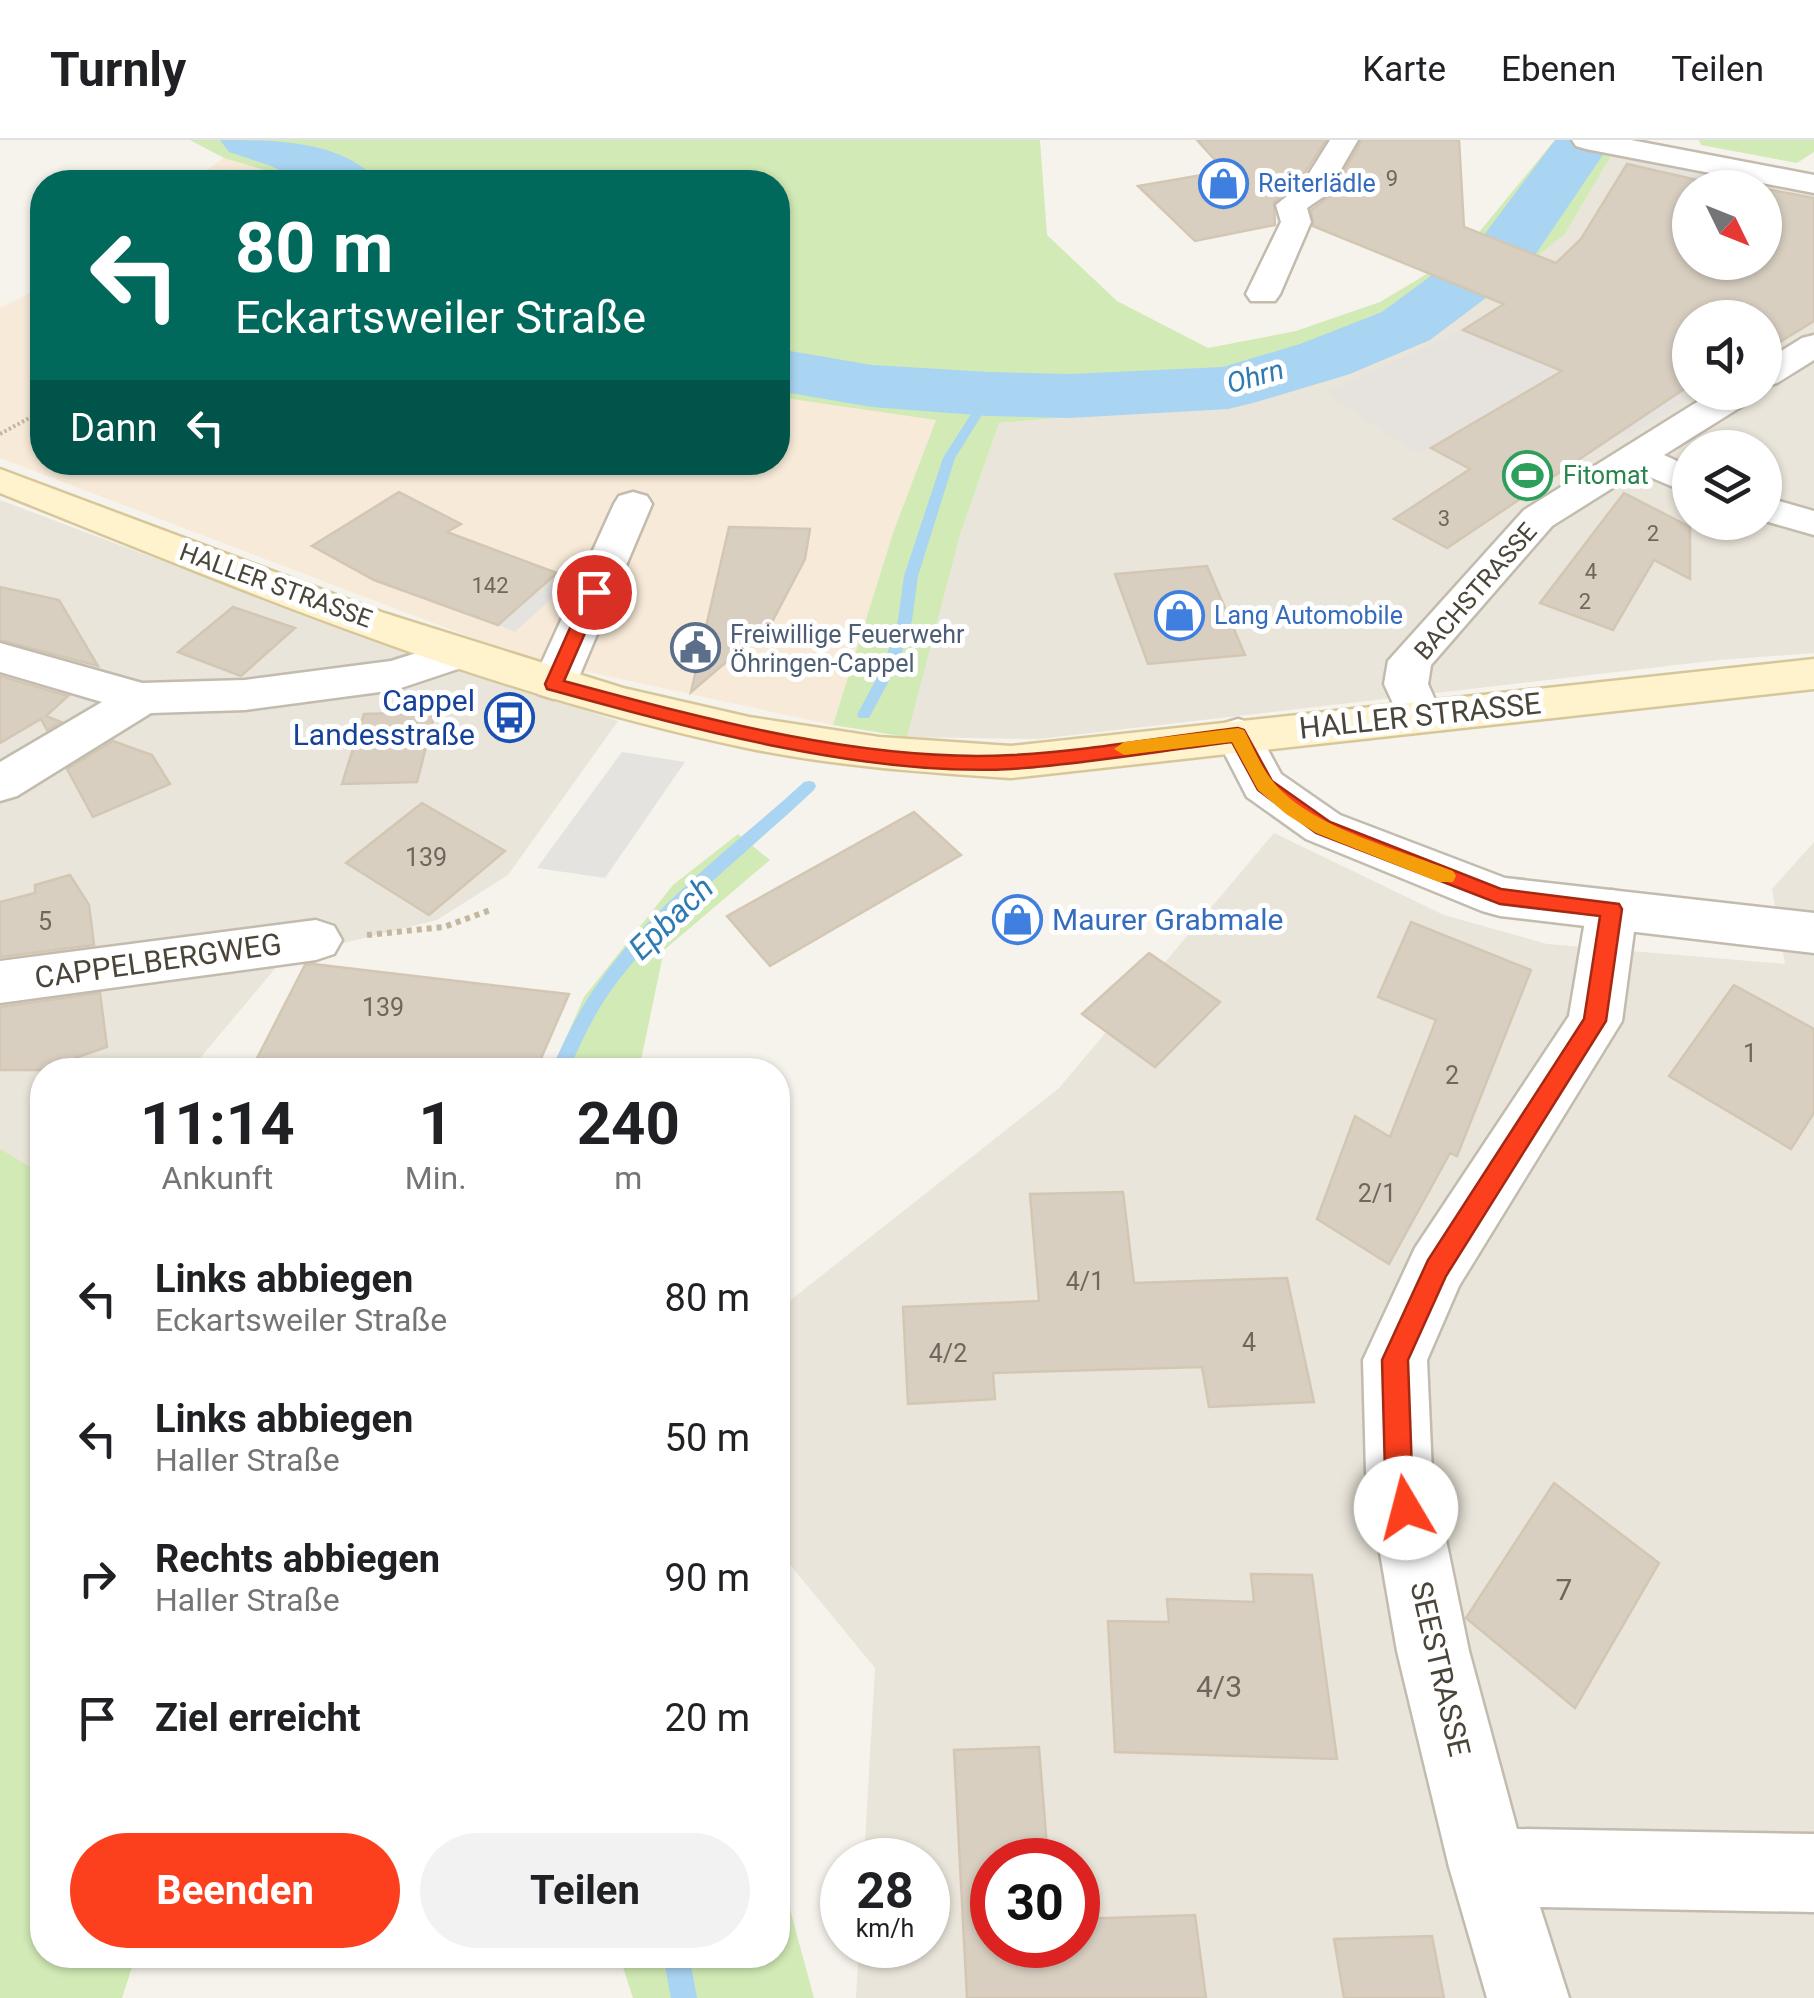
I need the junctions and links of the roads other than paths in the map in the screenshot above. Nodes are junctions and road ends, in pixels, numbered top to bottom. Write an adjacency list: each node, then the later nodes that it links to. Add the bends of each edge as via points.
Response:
1 (1344, 140): 4 (street, via 1314,189 1291,205 1296,222)
2 (1586, 140): 3 (street)
3 (1814, 184)
4 (1263, 294)
5 (1814, 345): 6 (street)
6 (1782, 365)
7 (1711, 410): 8 (street, BACHSTRASSE)
8 (1638, 457): 9 (street); 19 (street, BACHSTRASSE, via 1538,518 1424,643 1410,661 1406,684)
9 (1672, 473)
10 (0, 480): 14 (main road, HALLER STRASSE)
11 (633, 504): 17 (street)
12 (1782, 514): 13 (street)
13 (1814, 524)
14 (462, 653): 17 (main road, HALLER STRASSE); 18 (street, via 395,675 245,695)
15 (0, 657): 18 (street)
16 (1814, 674): 19 (main road, HALLER STRASSE)
17 (554, 684): 20 (main road, HALLER STRASSE, via 833,749 932,760 1011,762)
18 (142, 698): 21 (street)
19 (1420, 716): 20 (main road, HALLER STRASSE)
20 (1238, 735): 22 (street, via 1264,785 1323,828 1500,896)
21 (0, 784)
22 (1612, 909): 23 (street); 26 (street, SEESTRASSE, via 1595,1021 1436,1268 1395,1360 1398,1472)
23 (1814, 933)
24 (316, 940): 25 (street, CAPPELBERGWEG)
25 (0, 982)
26 (1488, 1868): 27 (street); 28 (street, SEESTRASSE)
27 (1814, 1873)
28 (1528, 1998)

